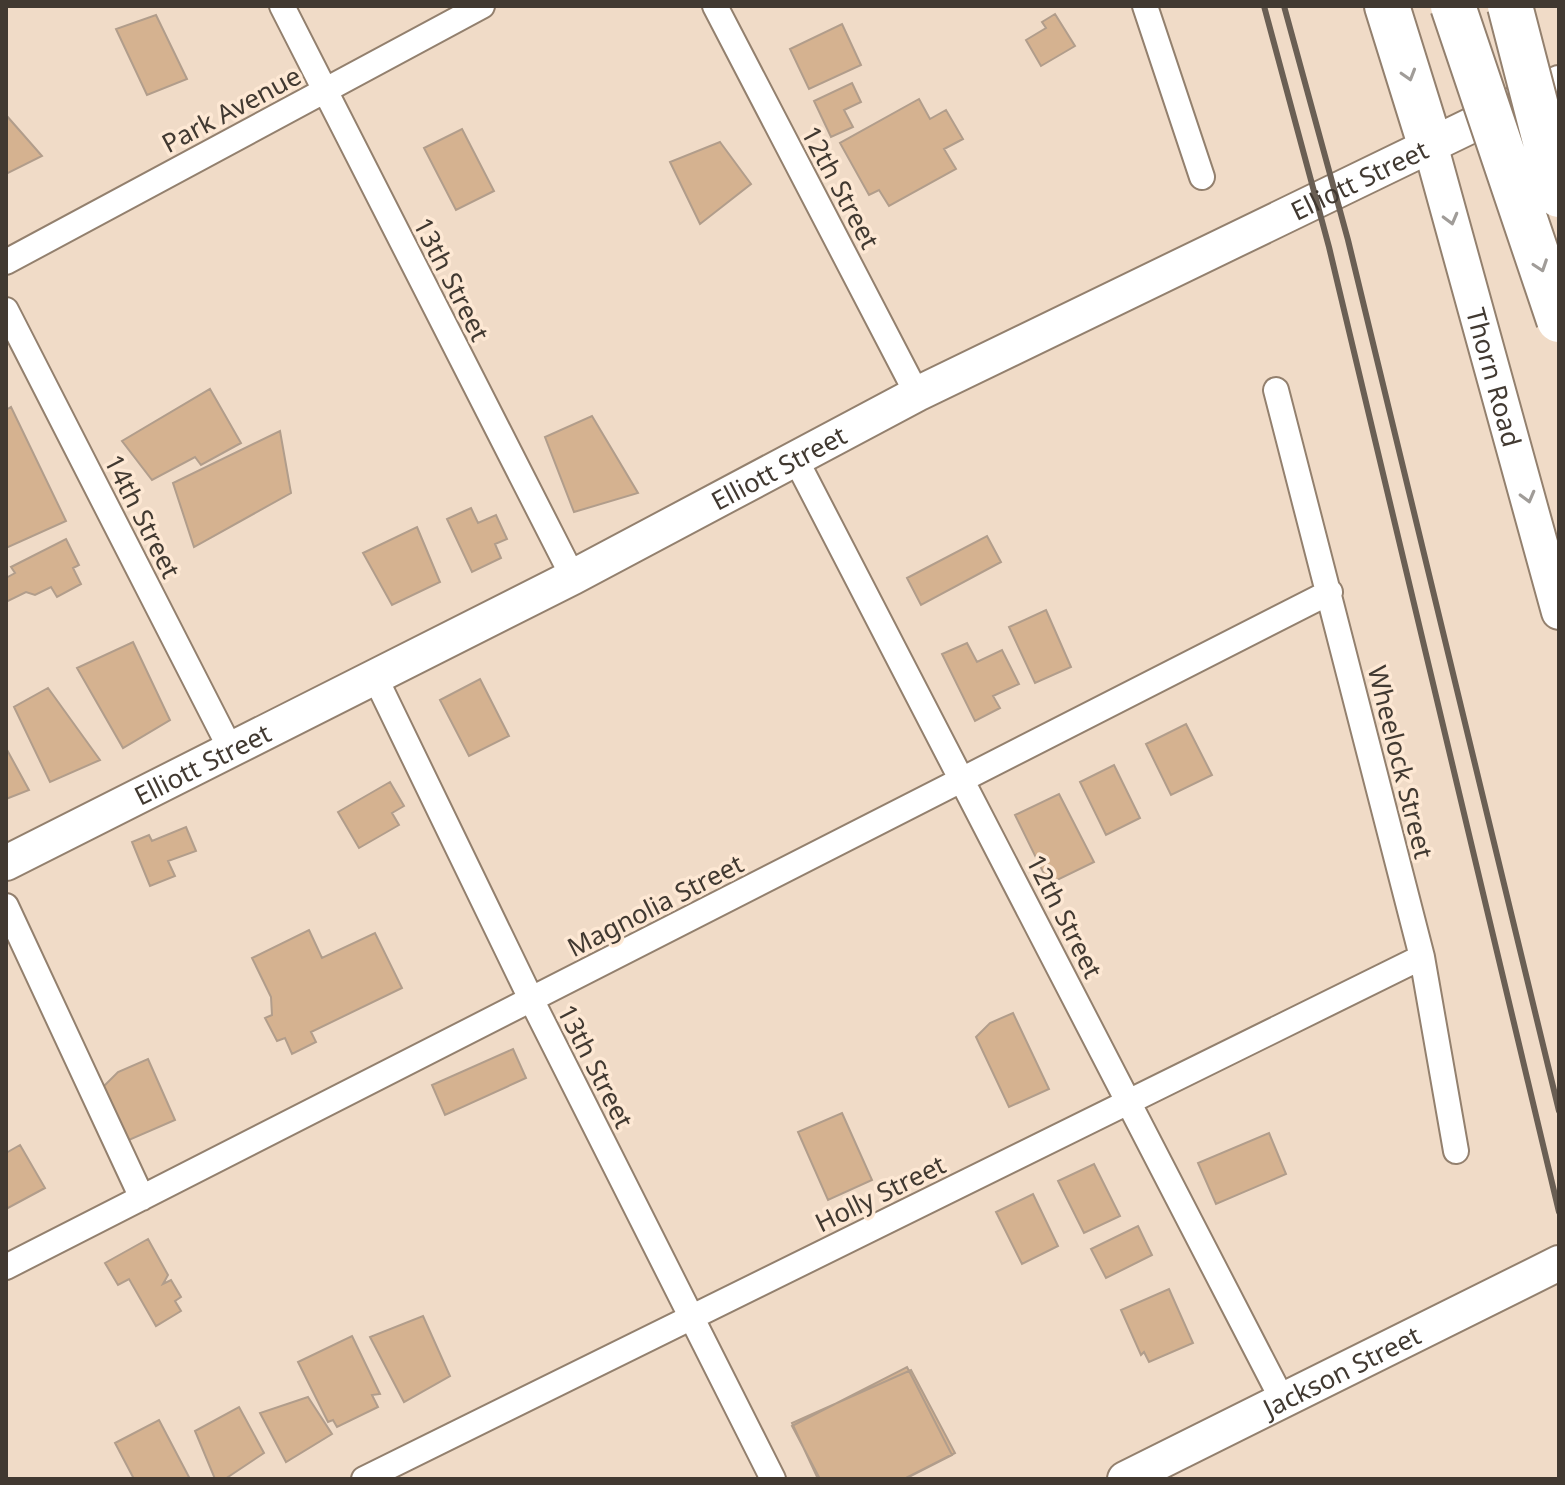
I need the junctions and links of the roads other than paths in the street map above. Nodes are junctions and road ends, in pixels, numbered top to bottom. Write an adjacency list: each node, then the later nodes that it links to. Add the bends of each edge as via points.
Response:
1 (282, 6): 9 (street, 13th Street)
2 (482, 6): 9 (street, Park Avenue)
3 (715, 6): 17 (street, 12th Street)
4 (1145, 6): 11 (street)
5 (1387, 6): 10 (highway, one-way to 10)
6 (1453, 6): 15 (highway, one-way to 15, bridge)
7 (1510, 6): 12 (highway, bridge)
8 (1559, 83): 10 (main road, Elliott Street)
9 (325, 91): 13 (street, Park Avenue); 19 (street, 13th Street)
10 (1430, 144): 17 (main road, Elliott Street); 21 (main road, Thorn Road, one-way to 21)
11 (1202, 177)
12 (1559, 195)
13 (6, 262)
14 (6, 310): 23 (street, 14th Street)
15 (1559, 320)
16 (1276, 390): 20 (street, Wheelock Street)
17 (917, 394): 18 (main road, Elliott Street)
18 (795, 458): 19 (main road, Elliott Street); 24 (street, 12th Street)
19 (573, 577): 22 (main road, Elliott Street)
20 (1330, 592): 24 (street, Magnolia Street); 27 (street, Wheelock Street)
21 (1559, 612)
22 (374, 675): 23 (main road, Elliott Street); 28 (street, 13th Street)
23 (230, 748): 25 (main road, Elliott Street)
24 (964, 779): 28 (street, Magnolia Street); 29 (street, 12th Street)
25 (6, 863)
26 (6, 906): 31 (street)
27 (1422, 957): 29 (street, Holly Street); 30 (street, Wheelock Street)
28 (531, 999): 31 (street, Magnolia Street); 34 (street, 13th Street)
29 (1129, 1102): 34 (street, Holly Street); 35 (street, 12th Street)
30 (1456, 1151)
31 (142, 1198): 33 (street, Magnolia Street)
32 (1559, 1263): 35 (main road, Jackson Street)
33 (6, 1267)
34 (691, 1317): 36 (street, Holly Street); 37 (street, 13th Street)
35 (1283, 1401): 38 (main road, Jackson Street)
36 (364, 1479)
37 (773, 1479)
38 (1125, 1479)

